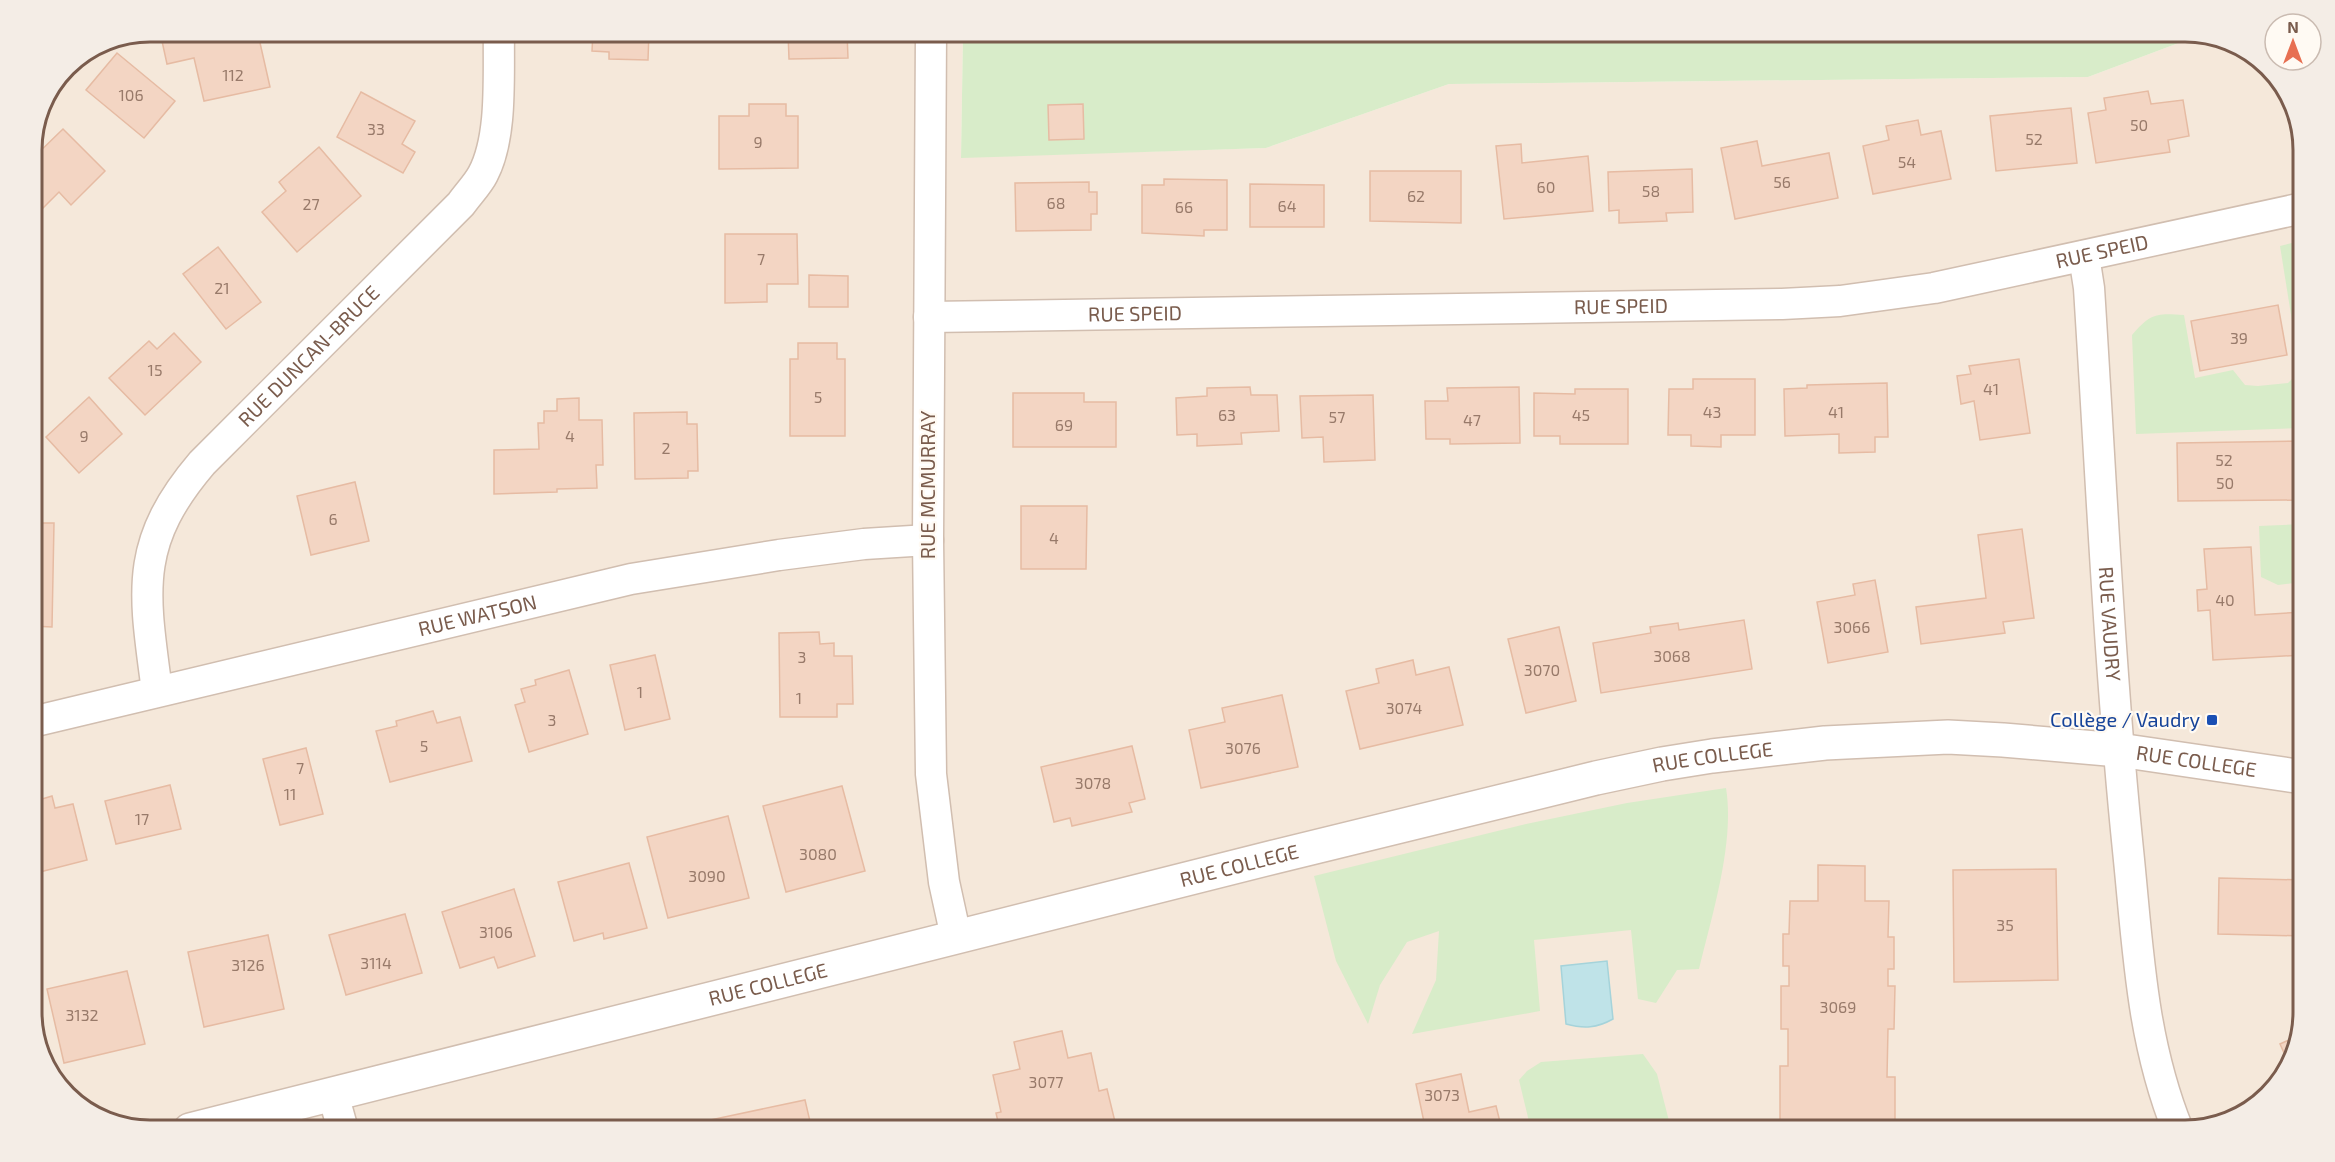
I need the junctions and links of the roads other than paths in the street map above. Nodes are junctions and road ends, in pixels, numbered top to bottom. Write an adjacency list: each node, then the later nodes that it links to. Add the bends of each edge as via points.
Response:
1 (499, 42): 7 (street, RUE DUNCAN-BRUCE, via 498,110 483,174 461,204 202,463 162,520 148,563 146,609)
2 (931, 42): 5 (street, RUE MCMURRAY)
3 (2293, 210): 4 (street, RUE SPEID)
4 (2084, 256): 5 (street, RUE SPEID, via 1934,288 1840,301); 9 (street, RUE VAUDRY)
5 (929, 317): 6 (street, RUE MCMURRAY)
6 (928, 540): 7 (street, RUE WATSON, via 779,555 631,579); 11 (street, RUE MCMURRAY, via 931,774 944,882)
7 (157, 690): 8 (street, RUE WATSON)
8 (42, 719)
9 (2119, 750): 10 (street, RUE COLLEGE); 11 (street, RUE COLLEGE, via 1948,737 1825,743 1712,756 1596,778); 15 (street, RUE VAUDRY, via 2144,1011 2163,1093)
10 (2293, 776)
11 (956, 937): 12 (street, RUE COLLEGE)
12 (333, 1094): 13 (street, RUE COLLEGE); 14 (street)
13 (233, 1120)
14 (340, 1120)
15 (2174, 1120)

